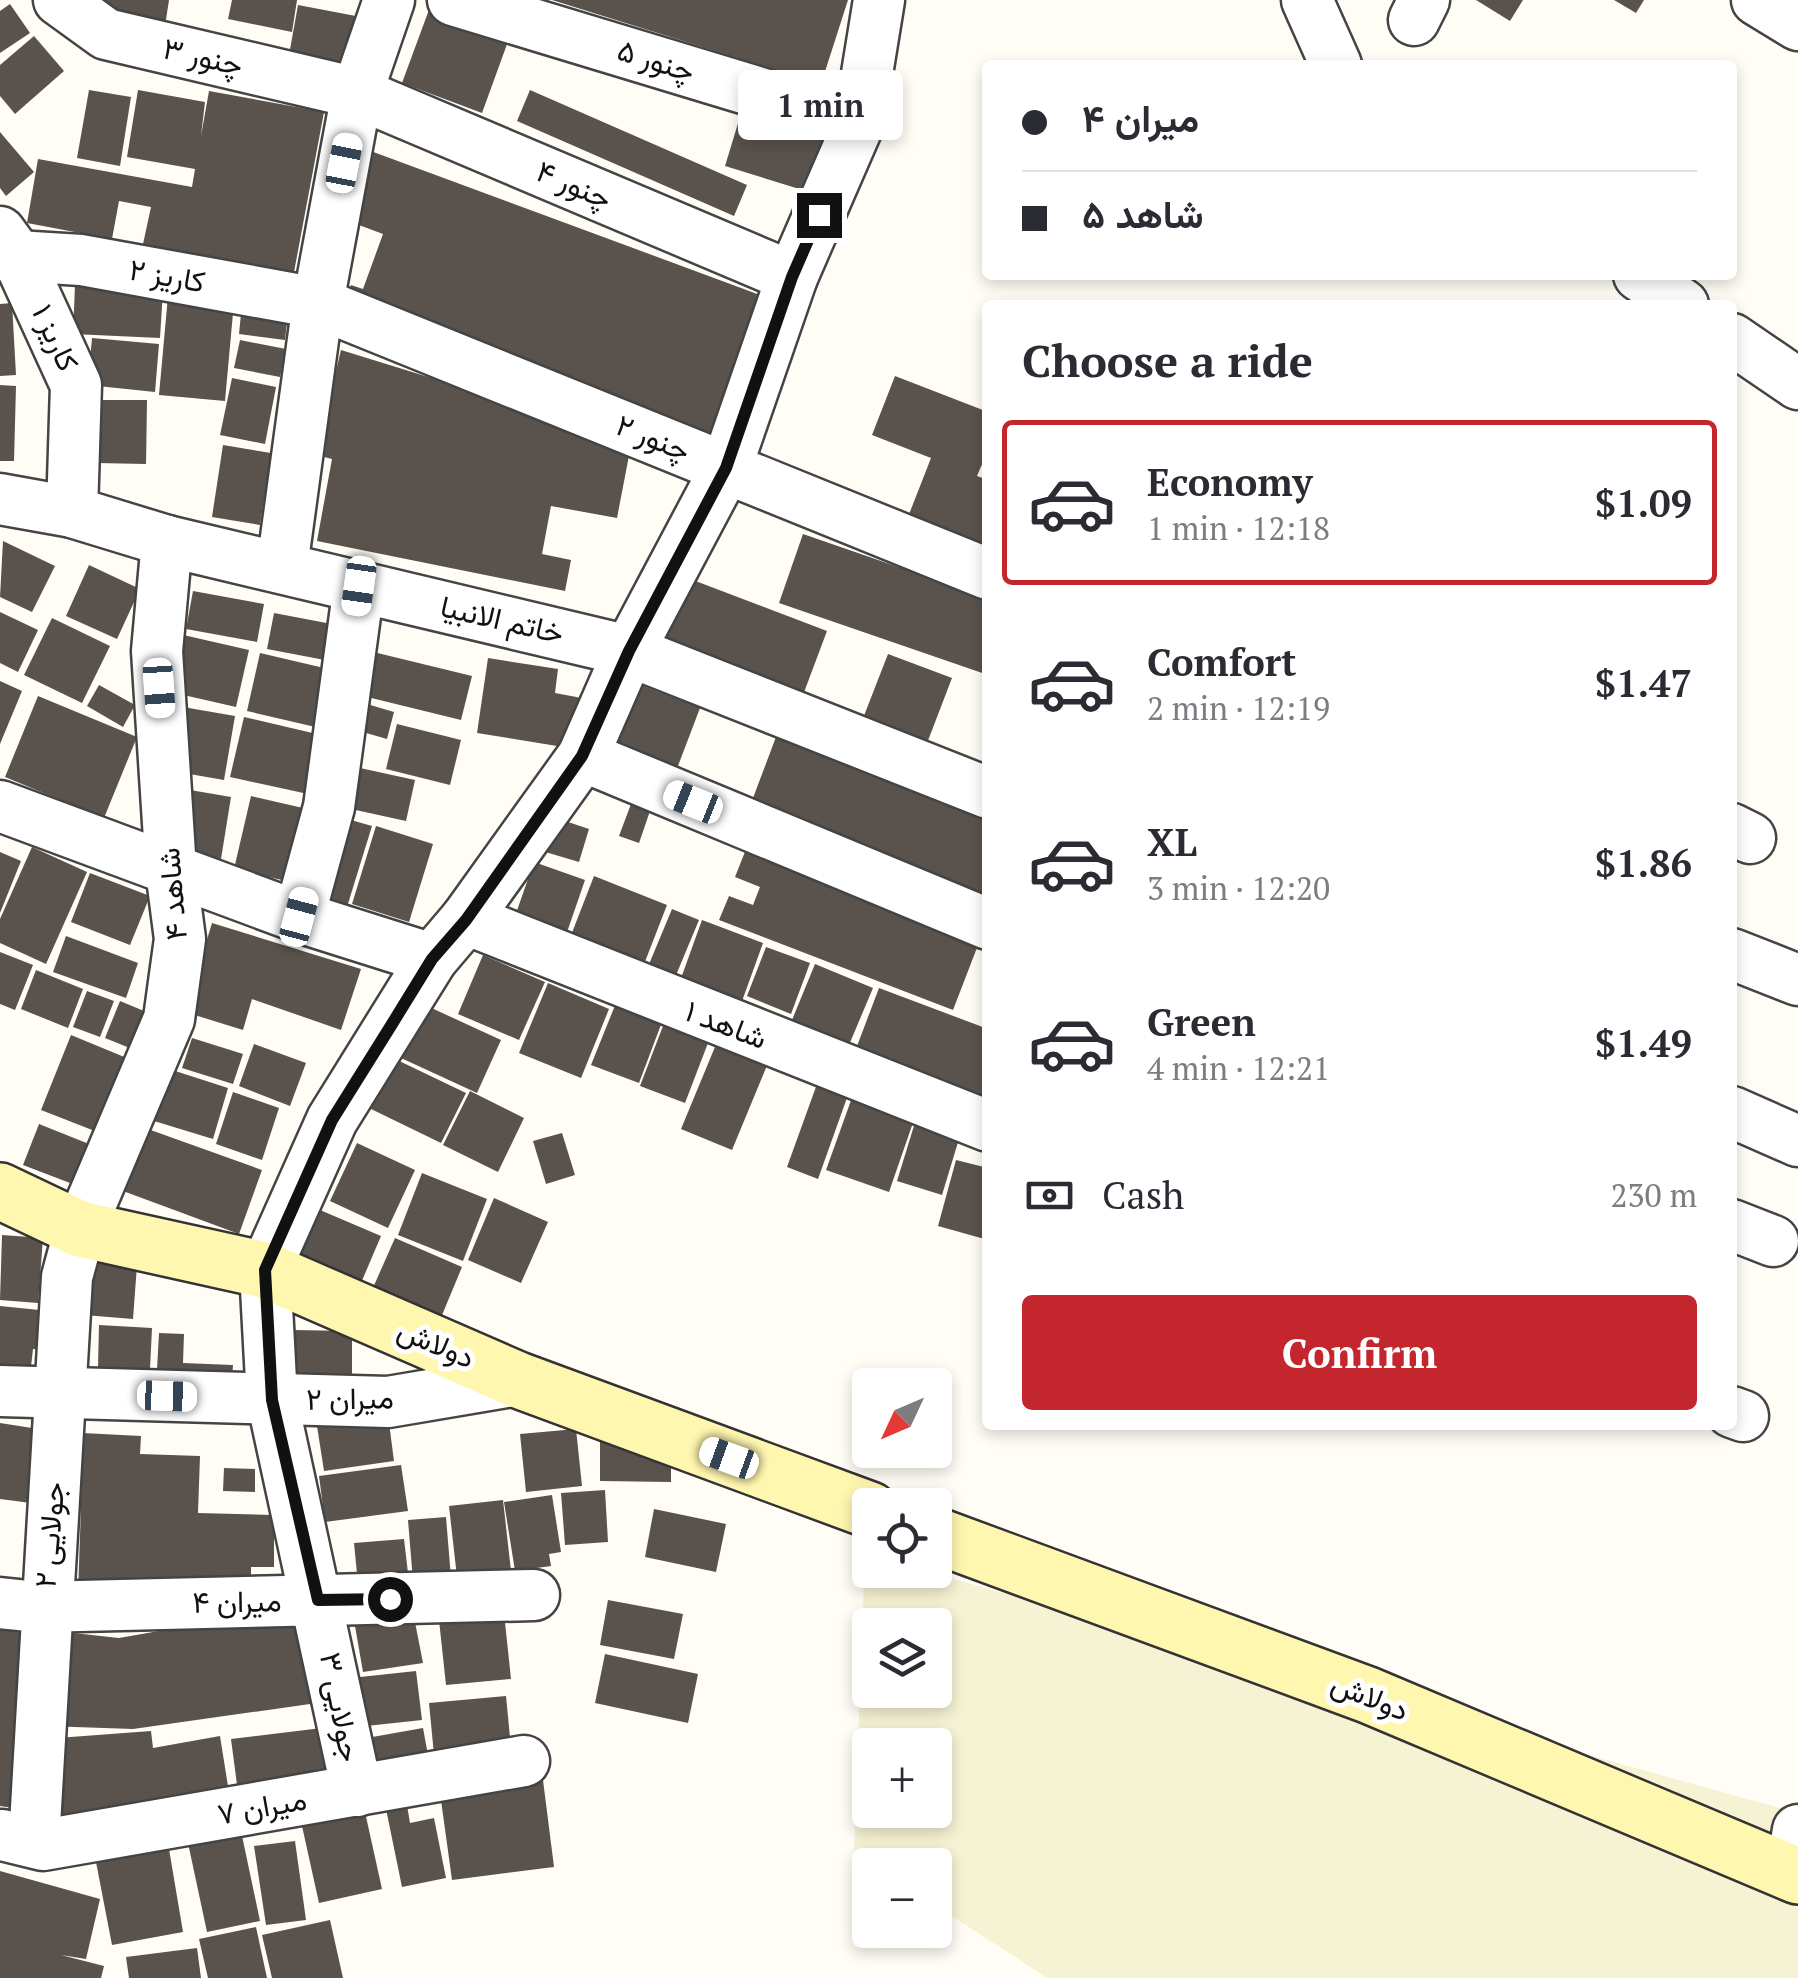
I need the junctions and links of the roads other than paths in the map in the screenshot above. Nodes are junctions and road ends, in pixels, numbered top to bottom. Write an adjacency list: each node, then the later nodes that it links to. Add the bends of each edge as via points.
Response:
1 (58, 0): 9 (street, چنور ۳, via 106,34)
2 (389, 0): 9 (street)
3 (454, 0): 10 (street, چنور ۵)
4 (879, 0): 10 (street)
5 (1307, 0): 8 (street)
6 (1757, 0): 7 (street)
7 (1798, 25)
8 (1334, 60)
9 (357, 94): 12 (street, چنور ۴); 15 (street)
10 (859, 122): 12 (street)
11 (5, 247): 15 (street, کاریز ۲); 20 (street, کاریز ۱, via 76,384)
12 (792, 277): 18 (street)
13 (1646, 280): 14 (street)
14 (1676, 300)
15 (318, 303): 18 (street, چنور ۲); 22 (street)
16 (1737, 342): 17 (street)
17 (1798, 384)
18 (726, 468): 23 (street, چنور ۲); 25 (street)
19 (0, 499): 20 (street, خاتم الانبیا)
20 (72, 512): 21 (street, خاتم الانبیا)
21 (167, 541): 22 (street, خاتم الانبیا); 29 (street, شاهد ۴, via 156,651)
22 (282, 567): 24 (street, خاتم الانبیا)
23 (982, 572)
24 (359, 586): 25 (street, خاتم الانبیا); 30 (street, via 329,807)
25 (629, 651): 26 (street); 27 (street, خاتم الانبیا)
26 (582, 756): 31 (street); 32 (street)
27 (982, 790)
28 (0, 806): 29 (street)
29 (170, 870): 30 (street); 40 (street, شاهد ۴, via 180,939 169,1018)
30 (299, 917): 34 (street)
31 (466, 920): 34 (street); 37 (street, شاهد ۱)
32 (982, 922)
33 (1737, 956): 35 (street)
34 (432, 959): 41 (street, via 332,1120)
35 (1798, 980)
36 (1737, 1114): 38 (street)
37 (982, 1124)
38 (1798, 1141)
39 (0, 1191): 40 (street, دولاش)
40 (80, 1229): 41 (street, دولاش); 44 (street, جولایی ۲, via 67,1277)
41 (265, 1270): 42 (street, دولاش); 45 (street, جولایی ۳)
42 (518, 1380): 45 (street, میران ۲, via 388,1402); 46 (street, دولاش)
43 (0, 1391): 44 (street, میران ۲)
44 (62, 1393): 45 (street, میران ۲); 50 (street, جولایی ۲)
45 (272, 1400): 49 (street, جولایی ۳)
46 (852, 1503)
47 (952, 1540): 54 (street, دولاش)
48 (534, 1595): 49 (street, میران ۴)
49 (318, 1600): 50 (street, میران ۴); 52 (street, جولایی ۳)
50 (22, 1605): 53 (street, جولایی ۲)
51 (524, 1761): 52 (street, میران ۷)
52 (357, 1790): 53 (street, میران ۷)
53 (17, 1838)
54 (1796, 1859)

